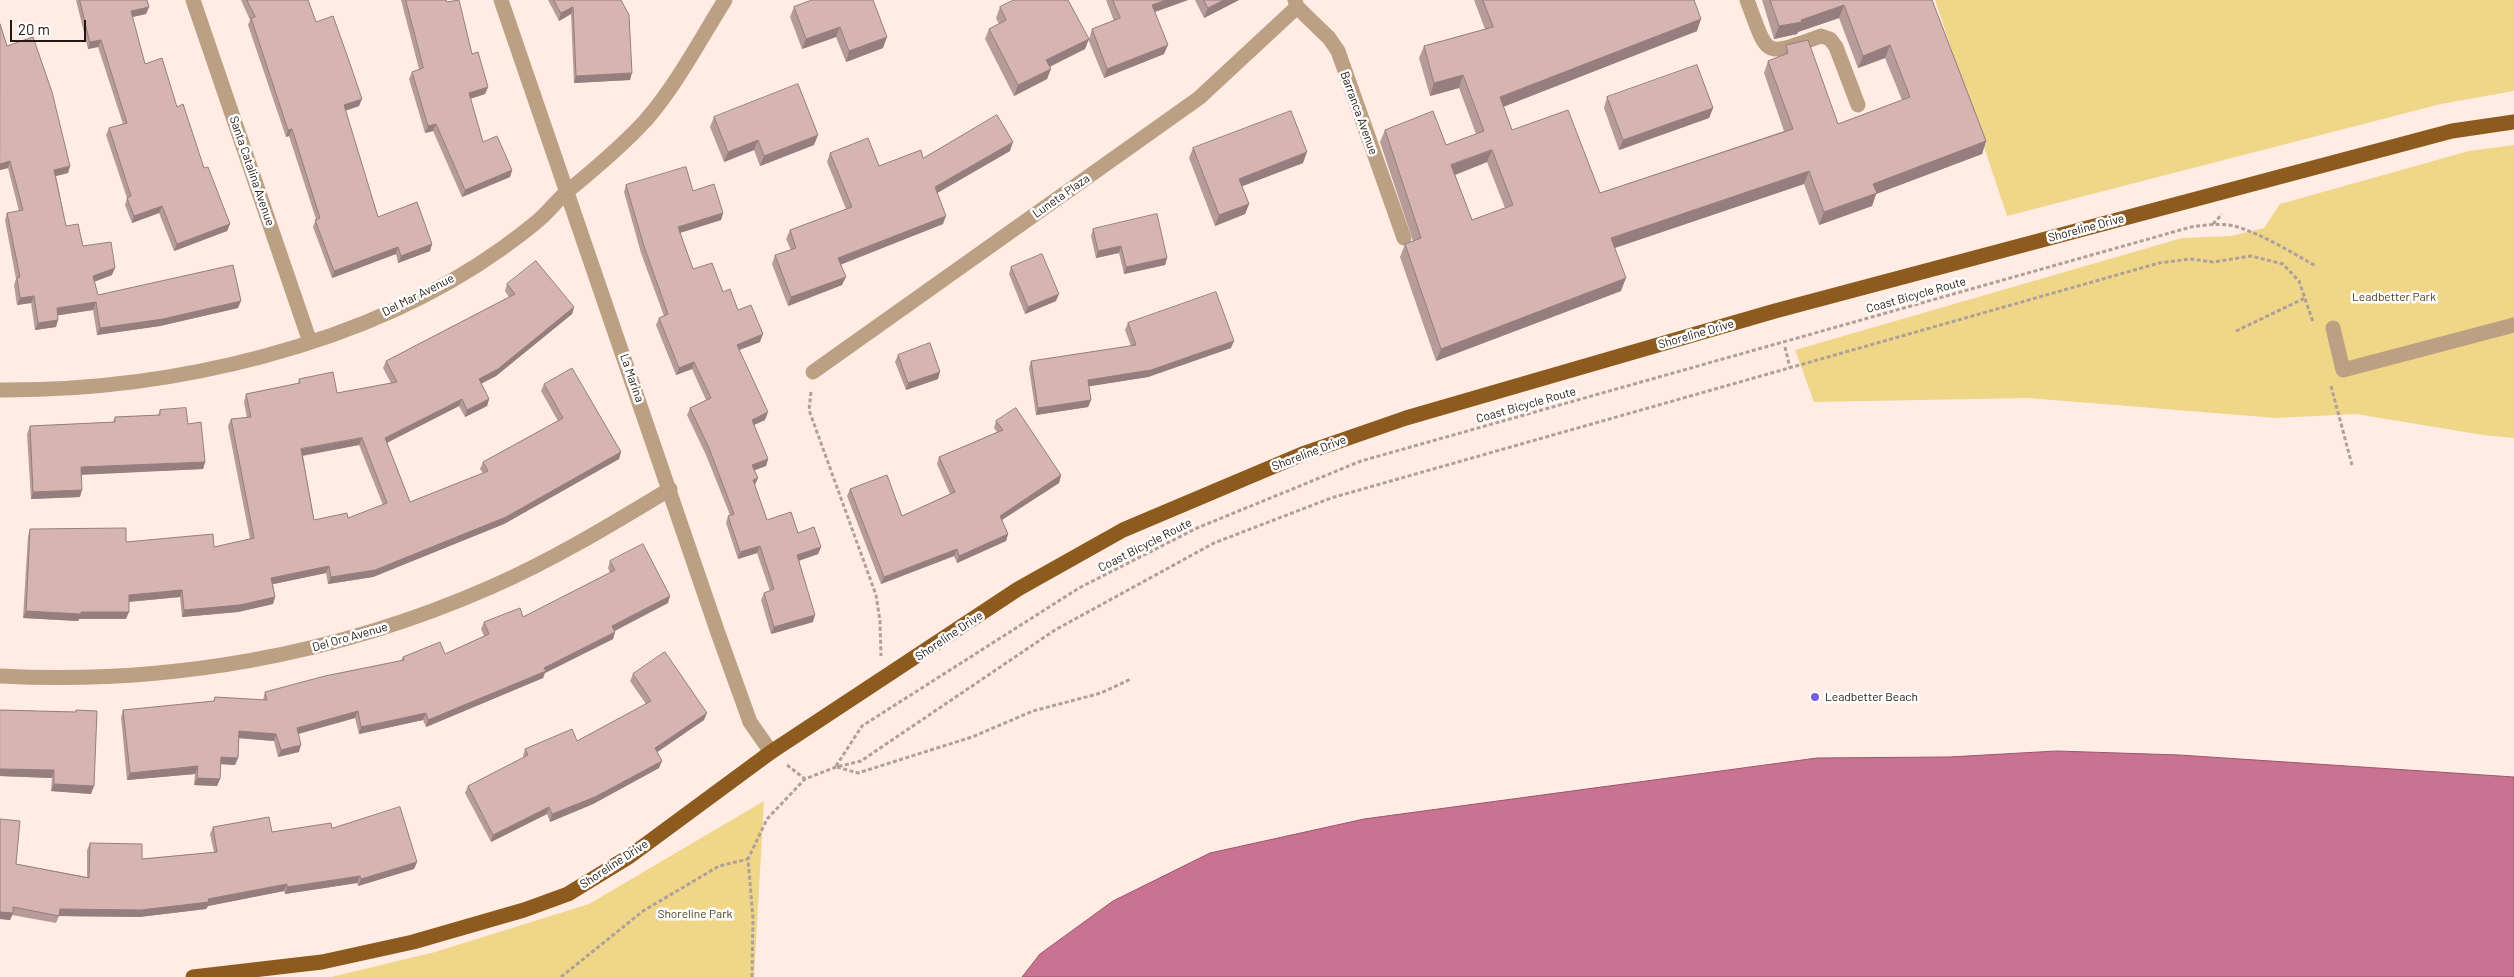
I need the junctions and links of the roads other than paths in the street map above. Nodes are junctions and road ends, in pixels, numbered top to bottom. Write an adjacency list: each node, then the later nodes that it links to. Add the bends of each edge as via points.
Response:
1 (193, 0): 12 (street, Santa Catalina Avenue)
2 (501, 0): 8 (street, La Marina)
3 (725, 0): 8 (street, Del Mar Avenue, via 677,77 646,119 602,164)
4 (1747, 0): 6 (street, via 1763,43 1770,49 1778,51 1821,36 1830,39 1836,46)
5 (1296, 3): 9 (street, Barranca Avenue, via 1338,51); 13 (street, Luneta Plaza, via 1199,98)
6 (1858, 105)
7 (2514, 122): 17 (main road, Shoreline Drive, via 2452,131 1775,311 1406,418 1304,454 1123,530 1018,590)
8 (566, 191): 12 (street, Del Mar Avenue, via 542,218 502,248 445,283 386,313); 15 (street, La Marina)
9 (1404, 238)
10 (2514, 325): 11 (street, via 2343,370)
11 (2333, 328)
12 (310, 342): 14 (street, Del Mar Avenue, via 241,362 160,378 94,387)
13 (813, 372)
14 (0, 390)
15 (670, 489): 16 (street, Del Oro Avenue, via 597,533 493,586 394,624 322,645 231,664 129,676 59,679); 17 (street, La Marina, via 750,722)
16 (0, 676)
17 (771, 752): 18 (main road, Shoreline Drive, via 630,856 568,894 413,942 322,962)
18 (193, 977)

